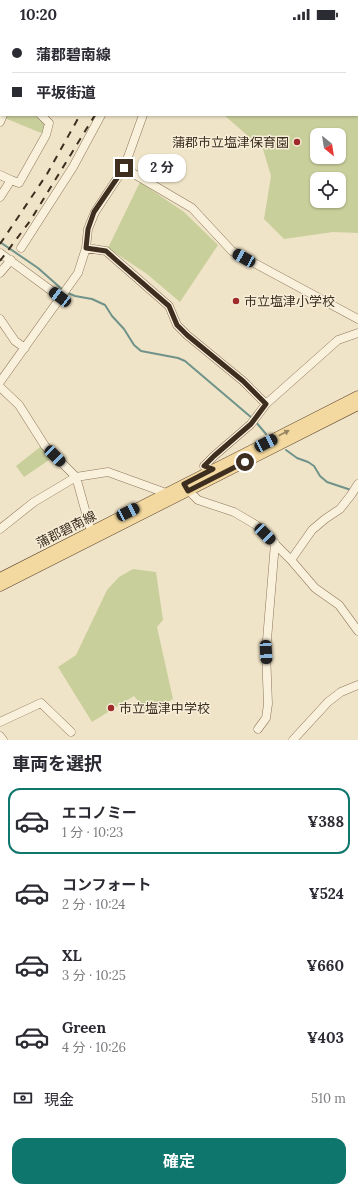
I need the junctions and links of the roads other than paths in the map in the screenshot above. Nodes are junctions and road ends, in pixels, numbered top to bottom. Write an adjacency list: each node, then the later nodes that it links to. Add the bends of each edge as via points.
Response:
1 (42, 116): 6 (street, via 49,123 46,135 19,183)
2 (99, 116): 8 (street, via 73,167)
3 (143, 116): 4 (street)
4 (124, 168): 9 (street, via 94,212 88,229); 14 (street, via 192,208 232,251)
5 (0, 175): 6 (street)
6 (11, 180): 7 (street)
7 (0, 197)
8 (21, 248)
9 (86, 248): 13 (street, via 78,273); 21 (street, via 106,251 169,306 177,325 187,335 243,381)
10 (0, 253): 11 (street)
11 (11, 260): 12 (street); 13 (street)
12 (0, 273)
13 (63, 293): 17 (street)
14 (358, 319)
15 (0, 320): 17 (street, via 15,340)
16 (358, 333): 21 (street, via 338,340)
17 (25, 348): 18 (street)
18 (0, 382)
19 (0, 387): 24 (street, via 19,405 45,446)
20 (358, 396): 23 (main road, 蒲郡碧南線, one-way to 20)
21 (266, 404): 23 (street, via 254,419 204,466)
22 (358, 405): 25 (main road, 蒲郡碧南線)
23 (213, 469): 25 (main road, 蒲郡碧南線)
24 (76, 477): 27 (street, via 108,472); 28 (street, via 34,502); 29 (street)
25 (186, 488): 27 (main road, 蒲郡碧南線); 30 (street, via 198,500 234,512 256,525); 33 (main road, 蒲郡碧南線)
26 (355, 491): 31 (street, via 340,509 312,530)
27 (166, 493): 29 (main road, 蒲郡碧南線)
28 (0, 529)
29 (91, 531): 32 (main road, 蒲郡碧南線)
30 (274, 543): 31 (street); 37 (street, via 266,652 268,704 266,718)
31 (291, 560): 34 (street, via 315,588 338,605)
32 (0, 578)
33 (0, 586)
34 (358, 631)
35 (358, 685): 41 (street, via 341,692 328,702)
36 (0, 722): 38 (street, via 41,703)
37 (258, 728)
38 (71, 732)
39 (0, 736): 40 (street)
40 (3, 740)
41 (293, 740)

